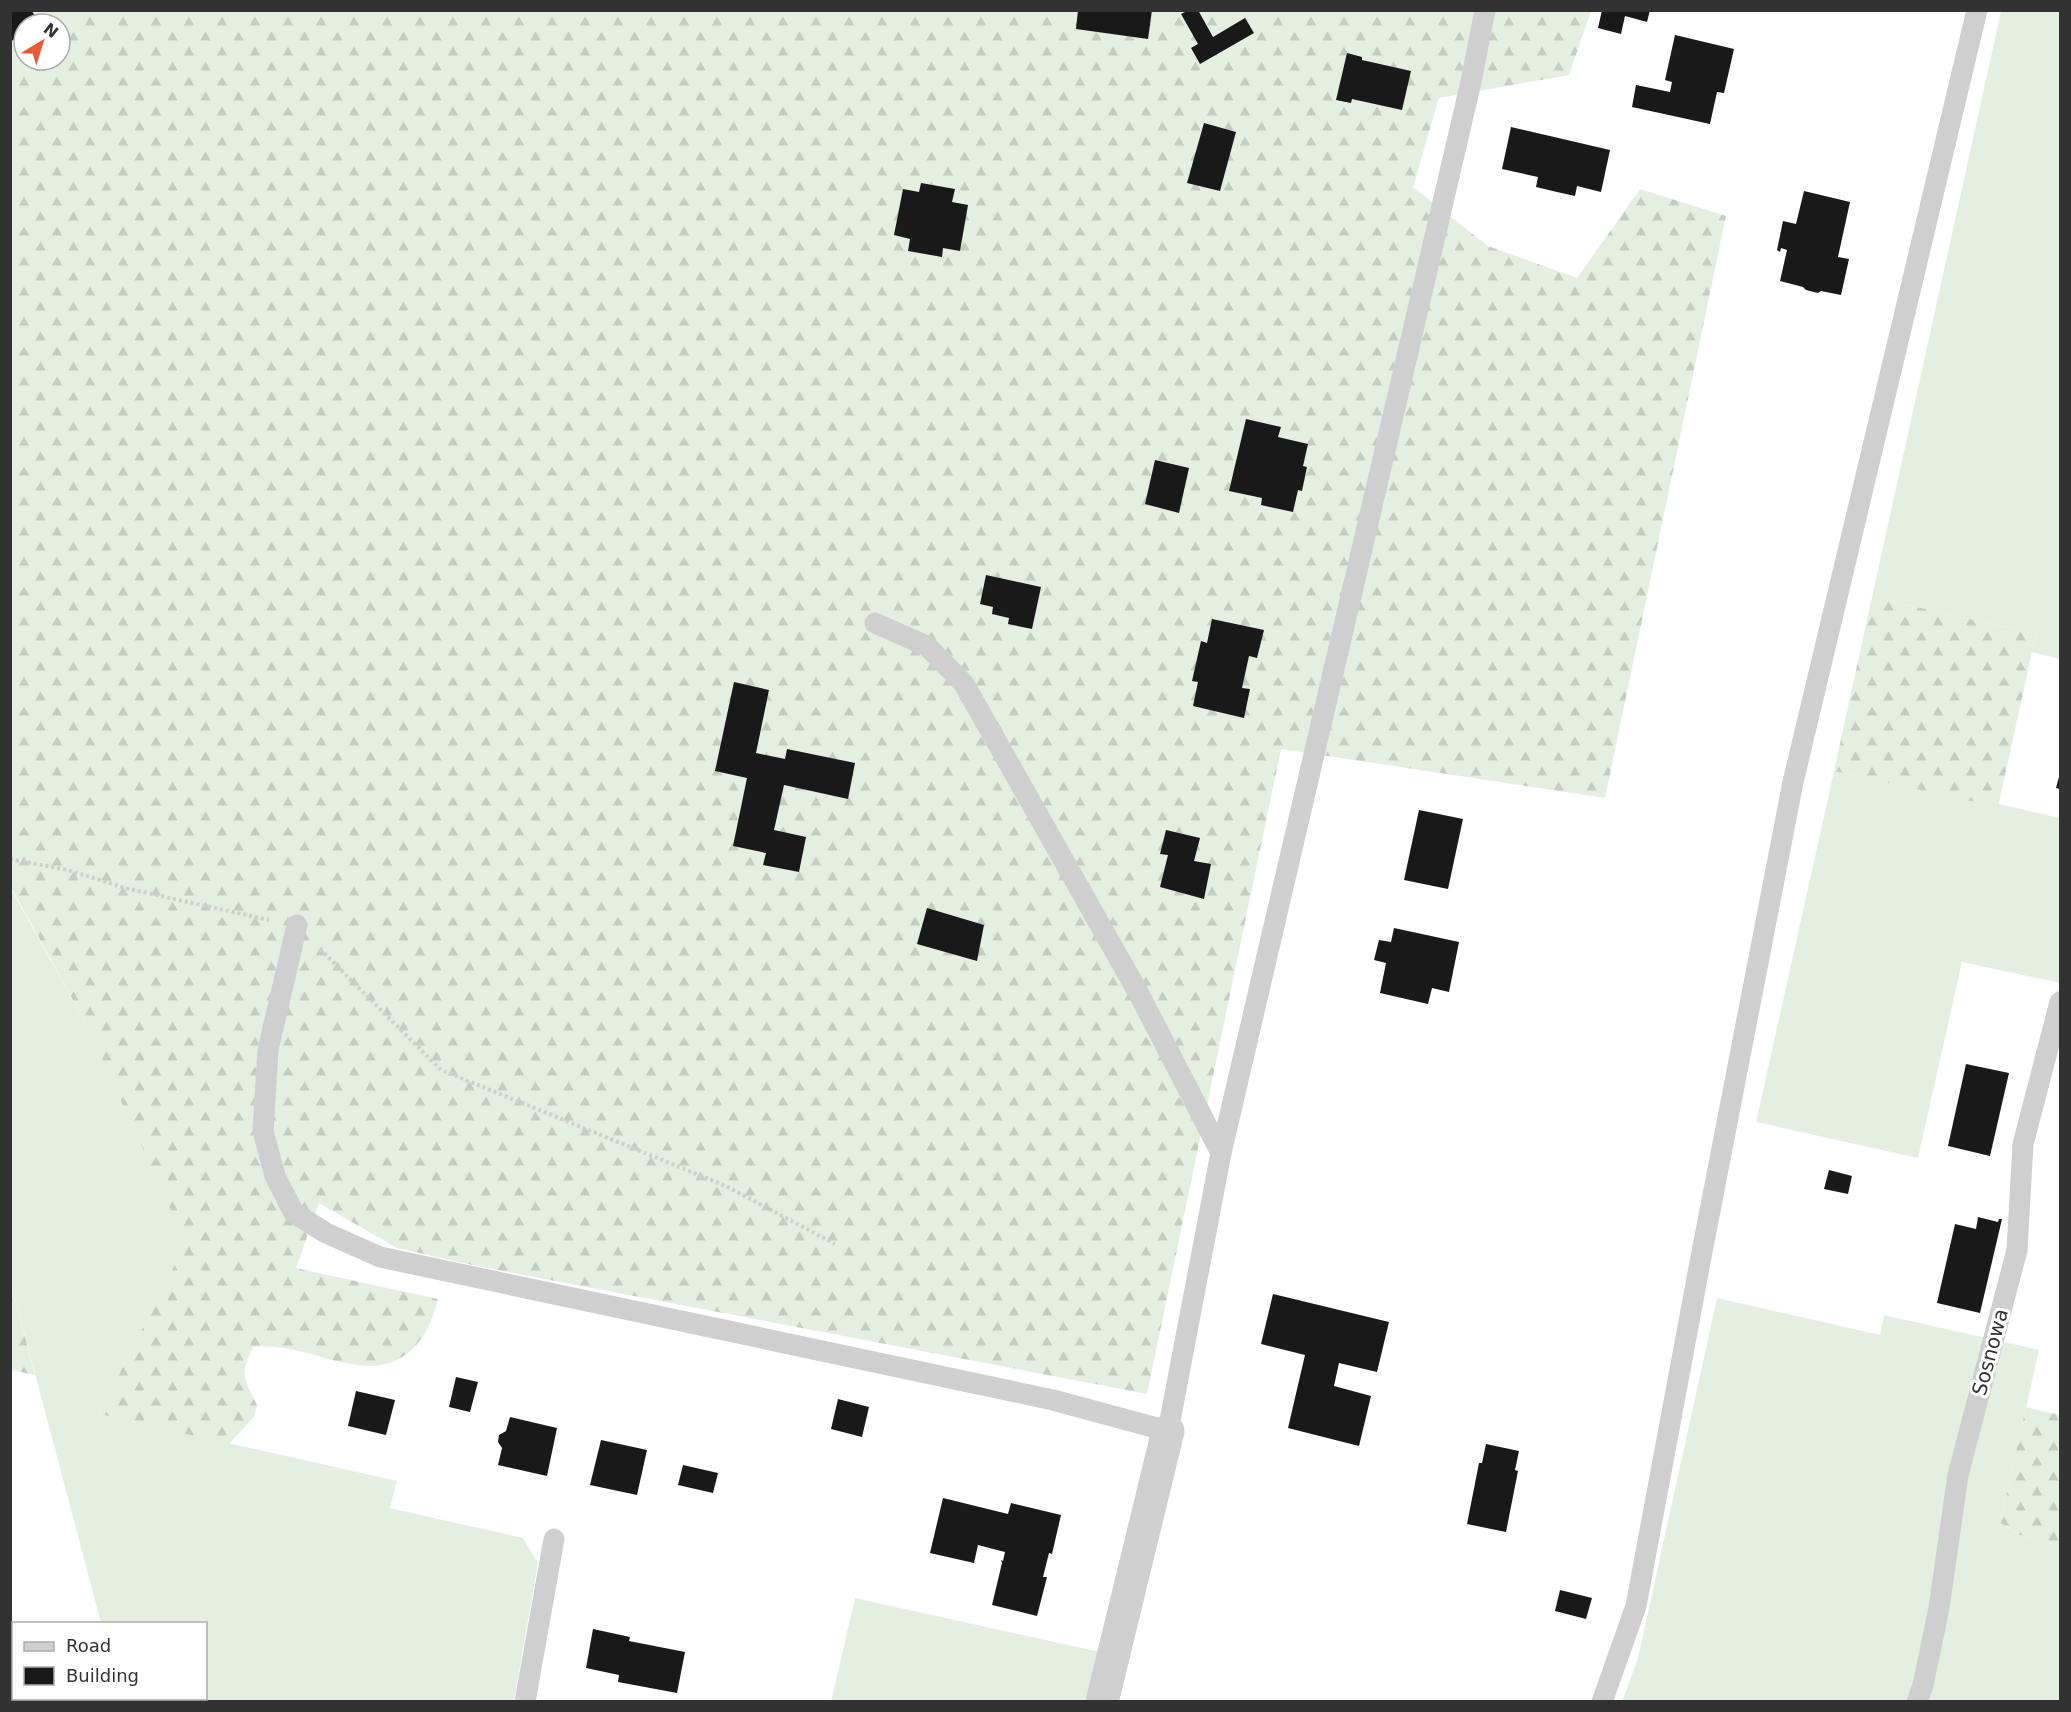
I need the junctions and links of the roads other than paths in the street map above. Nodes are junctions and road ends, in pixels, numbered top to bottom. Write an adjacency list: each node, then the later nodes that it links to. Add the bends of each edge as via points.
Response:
1 (1485, 10): 6 (lane, via 1472,82)
2 (1977, 10): 11 (lane, via 1793,782 1636,1606)
3 (875, 623): 6 (lane, via 927,646 964,684 1138,992)
4 (297, 925): 7 (lane, via 268,1050 263,1131 275,1176 294,1213 326,1233 380,1257 1053,1400)
5 (2061, 1002): 12 (lane, Sosnowa, via 2023,1144 2017,1250 1958,1475 1939,1608)
6 (1221, 1153): 7 (lane)
7 (1168, 1431): 10 (street)
8 (554, 1539): 9 (lane)
9 (525, 1701)
10 (1102, 1701)
11 (1602, 1701)
12 (1917, 1701)

